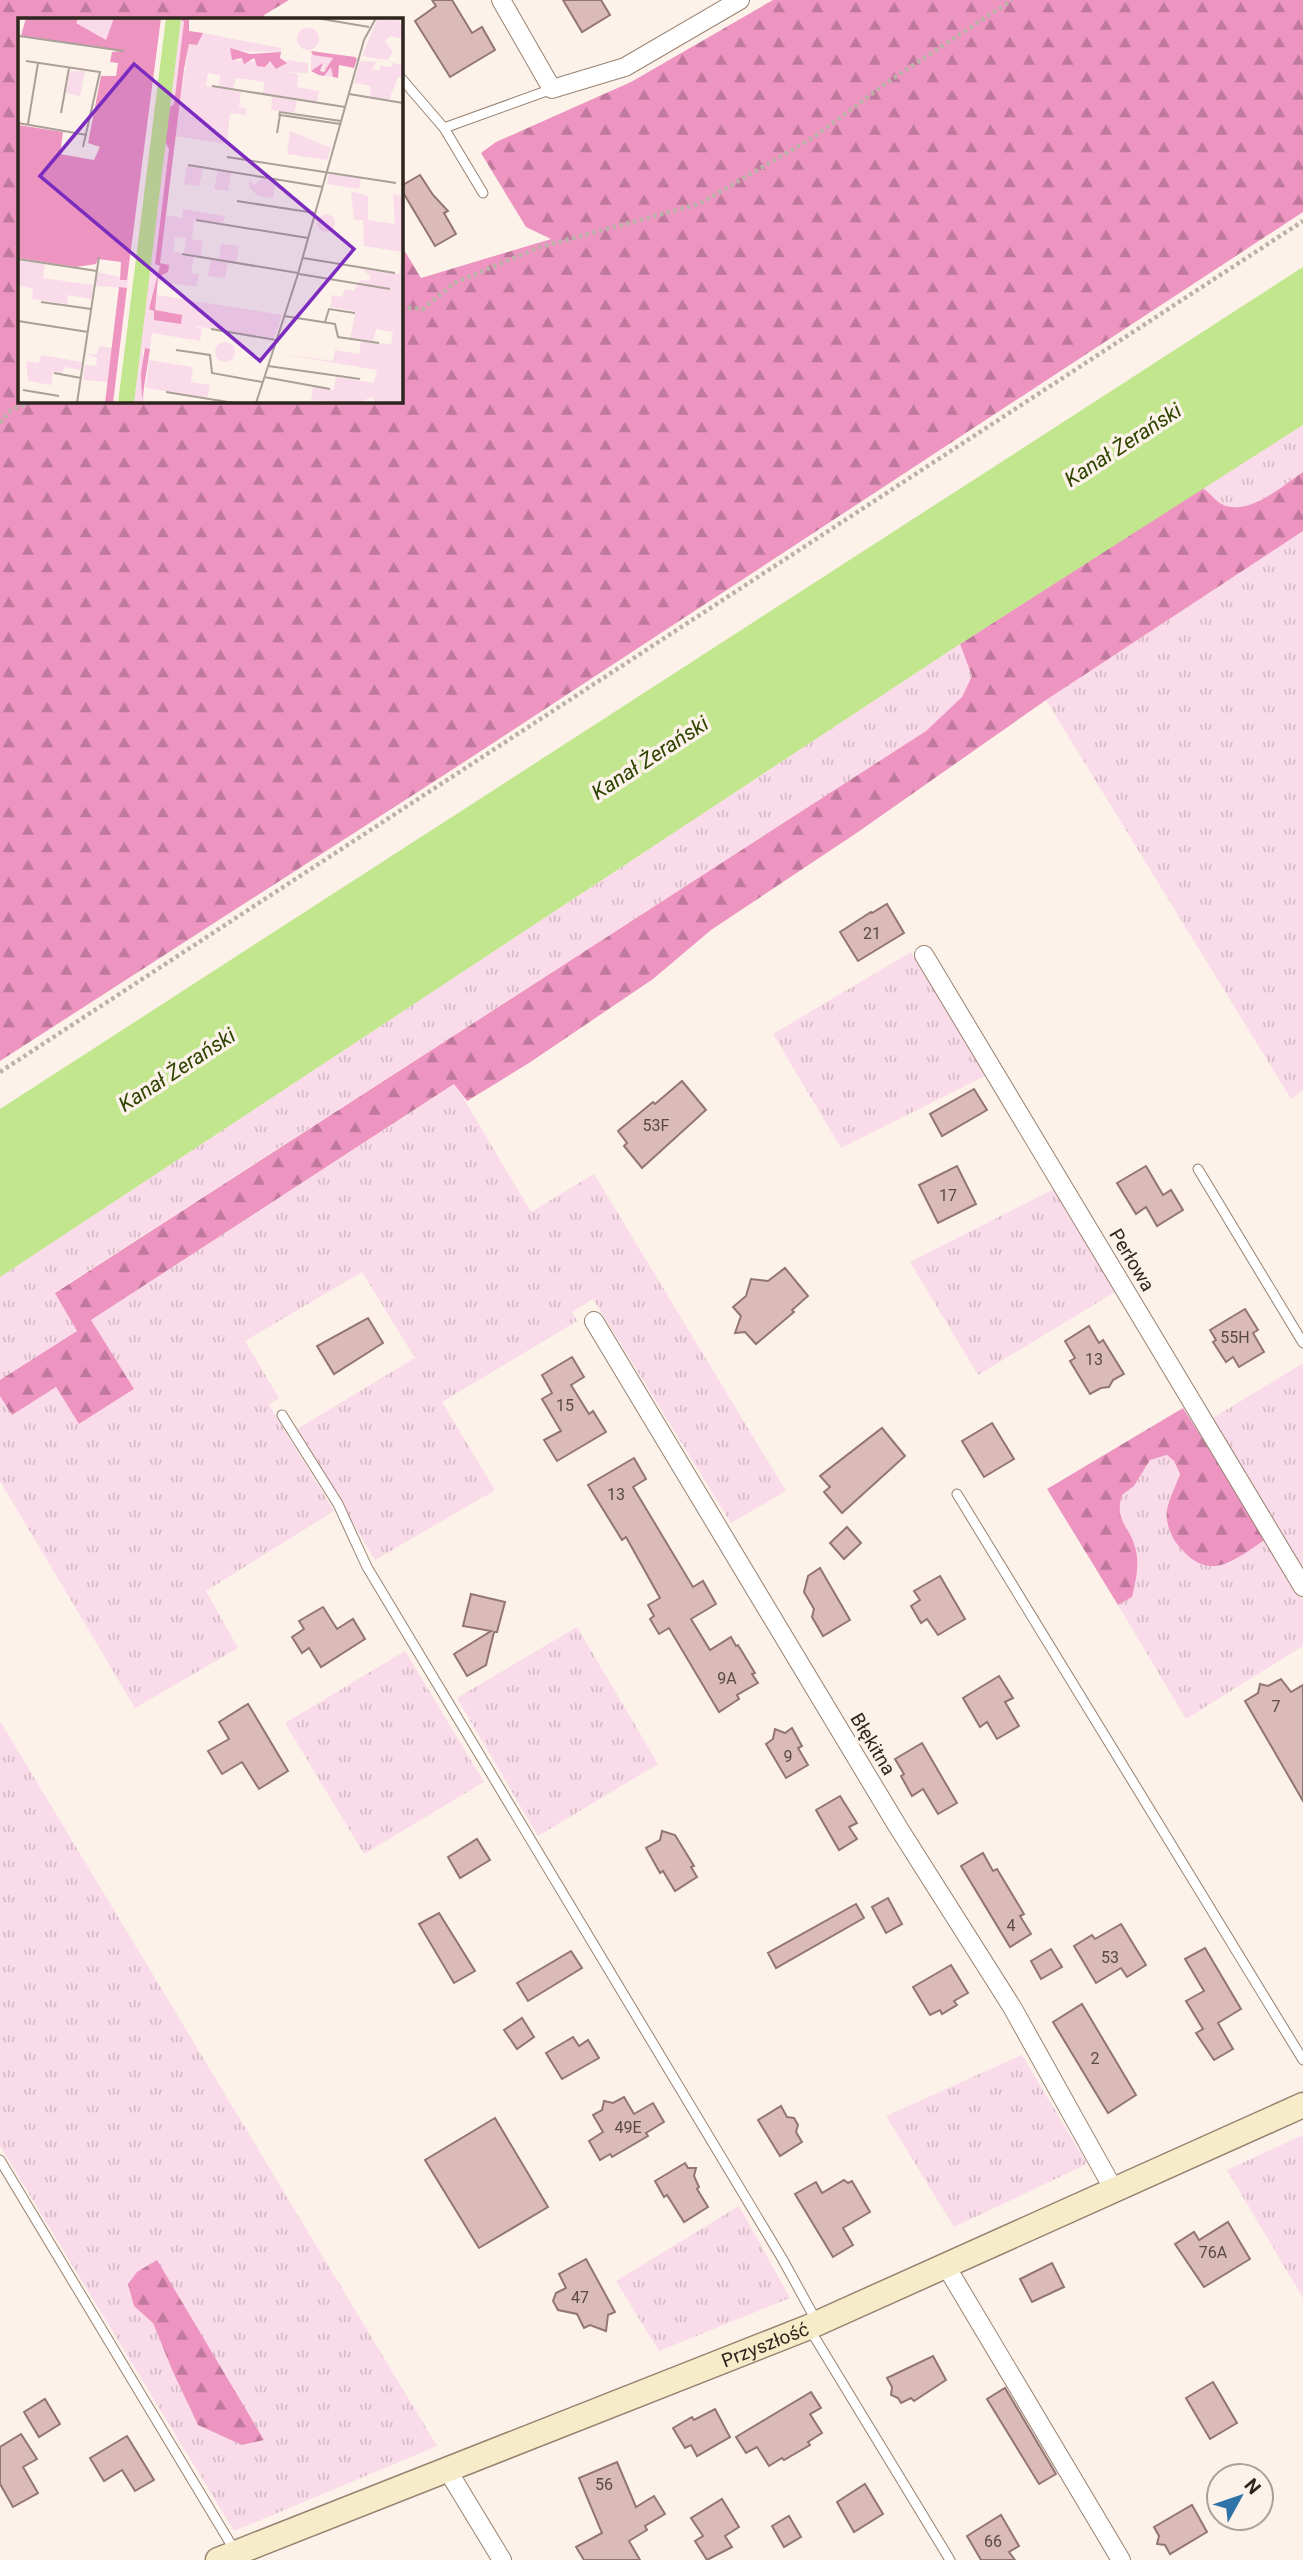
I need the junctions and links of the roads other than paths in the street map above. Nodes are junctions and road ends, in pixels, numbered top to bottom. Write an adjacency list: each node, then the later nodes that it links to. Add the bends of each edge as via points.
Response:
1 (501, 0): 4 (street)
2 (740, 0): 4 (street, via 625,67)
3 (402, 79): 5 (lane)
4 (552, 89): 5 (lane)
5 (444, 128): 6 (lane)
6 (483, 193)
7 (924, 955): 13 (street, Perłowa)
8 (1198, 1169): 10 (lane)
9 (594, 1321): 17 (street, Błękitna, via 890,1815 1012,2007)
10 (1303, 1343)
11 (282, 1415): 19 (lane, via 338,1504 367,1567 776,2248)
12 (957, 1494): 14 (lane)
13 (1303, 1587)
14 (1303, 2060)
15 (1303, 2105): 17 (street, Przyszłość)
16 (0, 2160): 21 (lane)
17 (1114, 2190): 18 (street, Przyszłość)
18 (946, 2266): 19 (street, Przyszłość); 24 (street)
19 (813, 2325): 20 (street, Przyszłość); 23 (lane)
20 (448, 2471): 21 (street, Przyszłość); 22 (street)
21 (227, 2556)
22 (502, 2560)
23 (950, 2560)
24 (1121, 2560)

